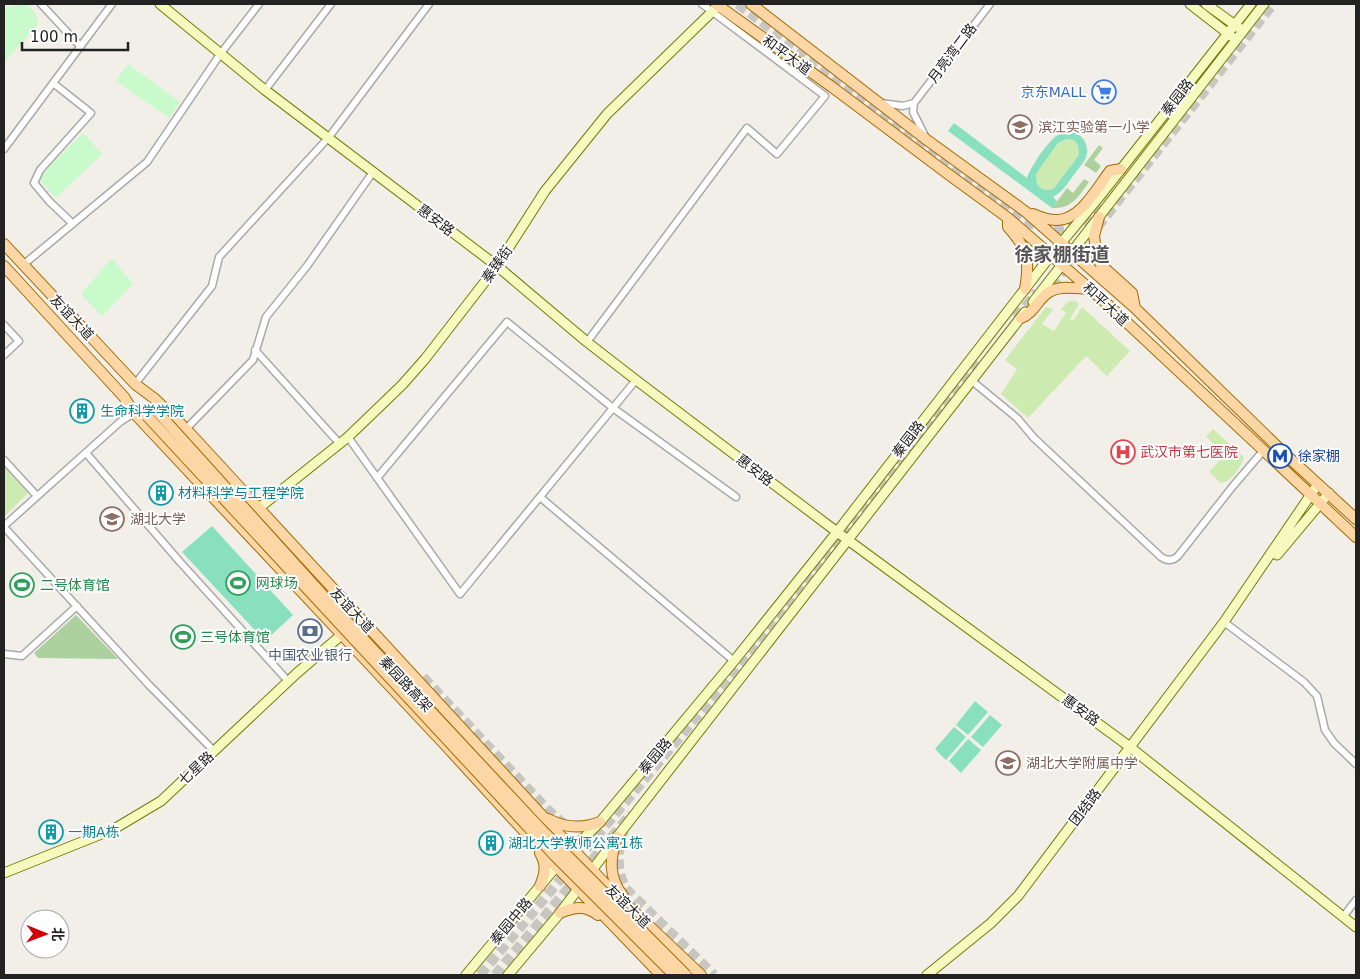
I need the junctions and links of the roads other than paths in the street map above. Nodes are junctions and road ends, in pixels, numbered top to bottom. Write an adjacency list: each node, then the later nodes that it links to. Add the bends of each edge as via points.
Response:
1 (41, 4): 19 (street)
2 (112, 4): 19 (street)
3 (160, 4): 20 (street, 惠安路)
4 (259, 4): 20 (street)
5 (331, 4): 22 (street)
6 (430, 4): 25 (street)
7 (702, 4): 14 (street)
8 (752, 4): 23 (main road, 和平大道)
9 (990, 4): 24 (street, 月亮湾二路)
10 (1190, 4): 17 (street)
11 (1206, 4): 15 (street)
12 (1251, 4): 15 (street, 秦园路)
13 (1264, 4): 16 (street, 秦园路)
14 (717, 6): 32 (main road, 和平大道); 41 (street, 秦臻街, via 591,132 546,191); 47 (street, via 825,96 777,154 747,128)
15 (1234, 25): 16 (street); 17 (street, 秦园路)
16 (1243, 31): 18 (street, 秦园路)
17 (1228, 33): 18 (street); 28 (street, 秦园路)
18 (1236, 40): 31 (street, 秦园路)
19 (80, 46): 21 (street)
20 (221, 54): 22 (street, 惠安路); 33 (street, via 147,162)
21 (53, 83): 27 (street); 33 (street, via 91,113 40,170 34,183)
22 (265, 90): 25 (street, 惠安路)
23 (880, 103): 24 (street, via 903,106); 26 (main road, 和平大道)
24 (914, 103): 26 (street, via 913,112)
25 (329, 137): 29 (street, 惠安路); 52 (street, via 219,257 212,286)
26 (928, 140): 30 (main road, 和平大道)
27 (4, 149)
28 (1121, 169): 30 (main road, via 1110,171 1072,217 1054,220); 34 (street, 秦园路)
29 (372, 172): 41 (street, 惠安路); 48 (street, via 308,266 266,317)
30 (1026, 212): 34 (main road, 和平大道)
31 (1099, 217): 36 (street, 秦园路); 44 (main road, via 1094,236 1096,257 1132,293)
32 (1008, 218): 37 (main road, 和平大道); 42 (main road, via 1008,227 1026,254)
33 (73, 224): 39 (street)
34 (1062, 243): 36 (main road, 和平大道); 37 (street, 秦园路)
35 (4, 244): 39 (main road, 友谊大道)
36 (1072, 252): 38 (street, 秦园路); 44 (main road, 和平大道)
37 (1052, 254): 38 (main road, 和平大道); 42 (street, 秦园路)
38 (1062, 264): 43 (main road, 和平大道); 45 (street, 秦园路)
39 (23, 265): 52 (main road, 友谊大道)
40 (4, 266): 53 (main road, 友谊大道)
41 (497, 266): 47 (street, 惠安路); 58 (street, 秦臻街, via 413,373)
42 (1025, 289): 74 (street, 秦园路)
43 (1091, 290): 45 (main road, via 1052,290 1028,316); 60 (main road, 和平大道)
44 (1135, 308): 64 (main road, 和平大道)
45 (1021, 318): 51 (street, 秦园路)
46 (4, 325): 49 (street, via 20,341)
47 (587, 342): 50 (street, 惠安路)
48 (255, 350): 57 (street, via 253,360); 59 (street)
49 (4, 355)
50 (636, 380): 54 (street); 74 (street, 惠安路)
51 (972, 381): 60 (street, via 1167,560 1178,556); 76 (street, 秦园路)
52 (135, 384): 55 (main road, 秦园路高架); 57 (main road, 友谊大道)
53 (124, 397): 55 (main road, 秦园路高架); 56 (main road, 友谊大道)
54 (614, 408): 63 (street, via 506,322); 68 (street); 69 (street)
55 (150, 412): 109 (main road, 秦园路高架, bridge, via 555,856); 110 (main road, 秦园路高架, bridge, via 538,826)
56 (134, 413): 61 (street); 81 (main road, 友谊大道)
57 (186, 429): 71 (main road, 友谊大道)
58 (348, 437): 59 (street, 秦臻街); 63 (street)
59 (339, 443): 71 (street, 秦臻街)
60 (1263, 451): 66 (main road, 和平大道)
61 (86, 453): 67 (street); 86 (street)
62 (4, 460): 67 (street)
63 (377, 478): 68 (street, via 460,594)
64 (1318, 484): 65 (main road, 和平大道); 66 (street, 团结路)
65 (1328, 493): 70 (street, 团结路); 72 (main road, 和平大道)
66 (1310, 495): 70 (main road, 和平大道); 77 (street, 团结路)
67 (37, 496): 73 (street)
68 (540, 497): 84 (street)
69 (736, 498)
70 (1319, 504): 75 (main road, 和平大道); 77 (street, 团结路)
71 (259, 508): 79 (main road, 友谊大道)
72 (1356, 519)
73 (4, 526): 78 (street)
74 (837, 532): 76 (street, 惠安路); 84 (street, 秦园路)
75 (1356, 537)
76 (848, 540): 87 (street, 惠安路); 93 (street, 秦园路)
77 (1242, 597): 80 (street, 团结路)
78 (77, 606): 82 (street, via 22,656); 88 (street)
79 (360, 619): 81 (street, 七星路); 83 (main road, 友谊大道)
80 (1224, 622): 87 (street, 团结路); 89 (street, via 1317,696 1325,730)
81 (341, 635): 86 (street, 七星路); 92 (main road, 友谊大道)
82 (4, 654)
83 (395, 656): 85 (main road); 90 (main road, 友谊大道)
84 (734, 661): 91 (street, 秦园路)
85 (423, 677)
86 (288, 682): 88 (street, 七星路)
87 (1130, 747): 102 (street, 惠安路); 112 (street, 团结路, via 1018,896)
88 (214, 751): 96 (street, 七星路, via 161,801 114,829)
89 (1356, 764)
90 (536, 809): 91 (main road, via 549,820 565,826); 94 (main road, 友谊大道)
91 (600, 822): 94 (street, 秦园路)
92 (530, 837): 95 (main road, 友谊大道); 98 (main road, via 544,860 545,874)
93 (617, 837): 97 (street, 秦园路); 105 (main road, via 611,858 612,876 618,889)
94 (573, 848): 95 (street, 秦园路); 97 (main road, 友谊大道)
95 (556, 866): 98 (street, 秦园中路); 99 (main road, 友谊大道)
96 (4, 873)
97 (591, 873): 99 (street); 105 (main road, 友谊大道)
98 (540, 886): 106 (street, 秦园中路)
99 (578, 890): 101 (street); 103 (main road, 友谊大道)
100 (1356, 900): 102 (street)
101 (560, 913): 103 (main road, via 578,907 591,910); 107 (street)
102 (1343, 917): 104 (street, 惠安路)
103 (608, 922): 108 (main road, 友谊大道)
104 (1356, 927)
105 (657, 934): 111 (main road, 友谊大道)
106 (466, 975)
107 (508, 975)
108 (661, 975)
109 (674, 975)
110 (686, 975)
111 (701, 975)
112 (927, 975)

